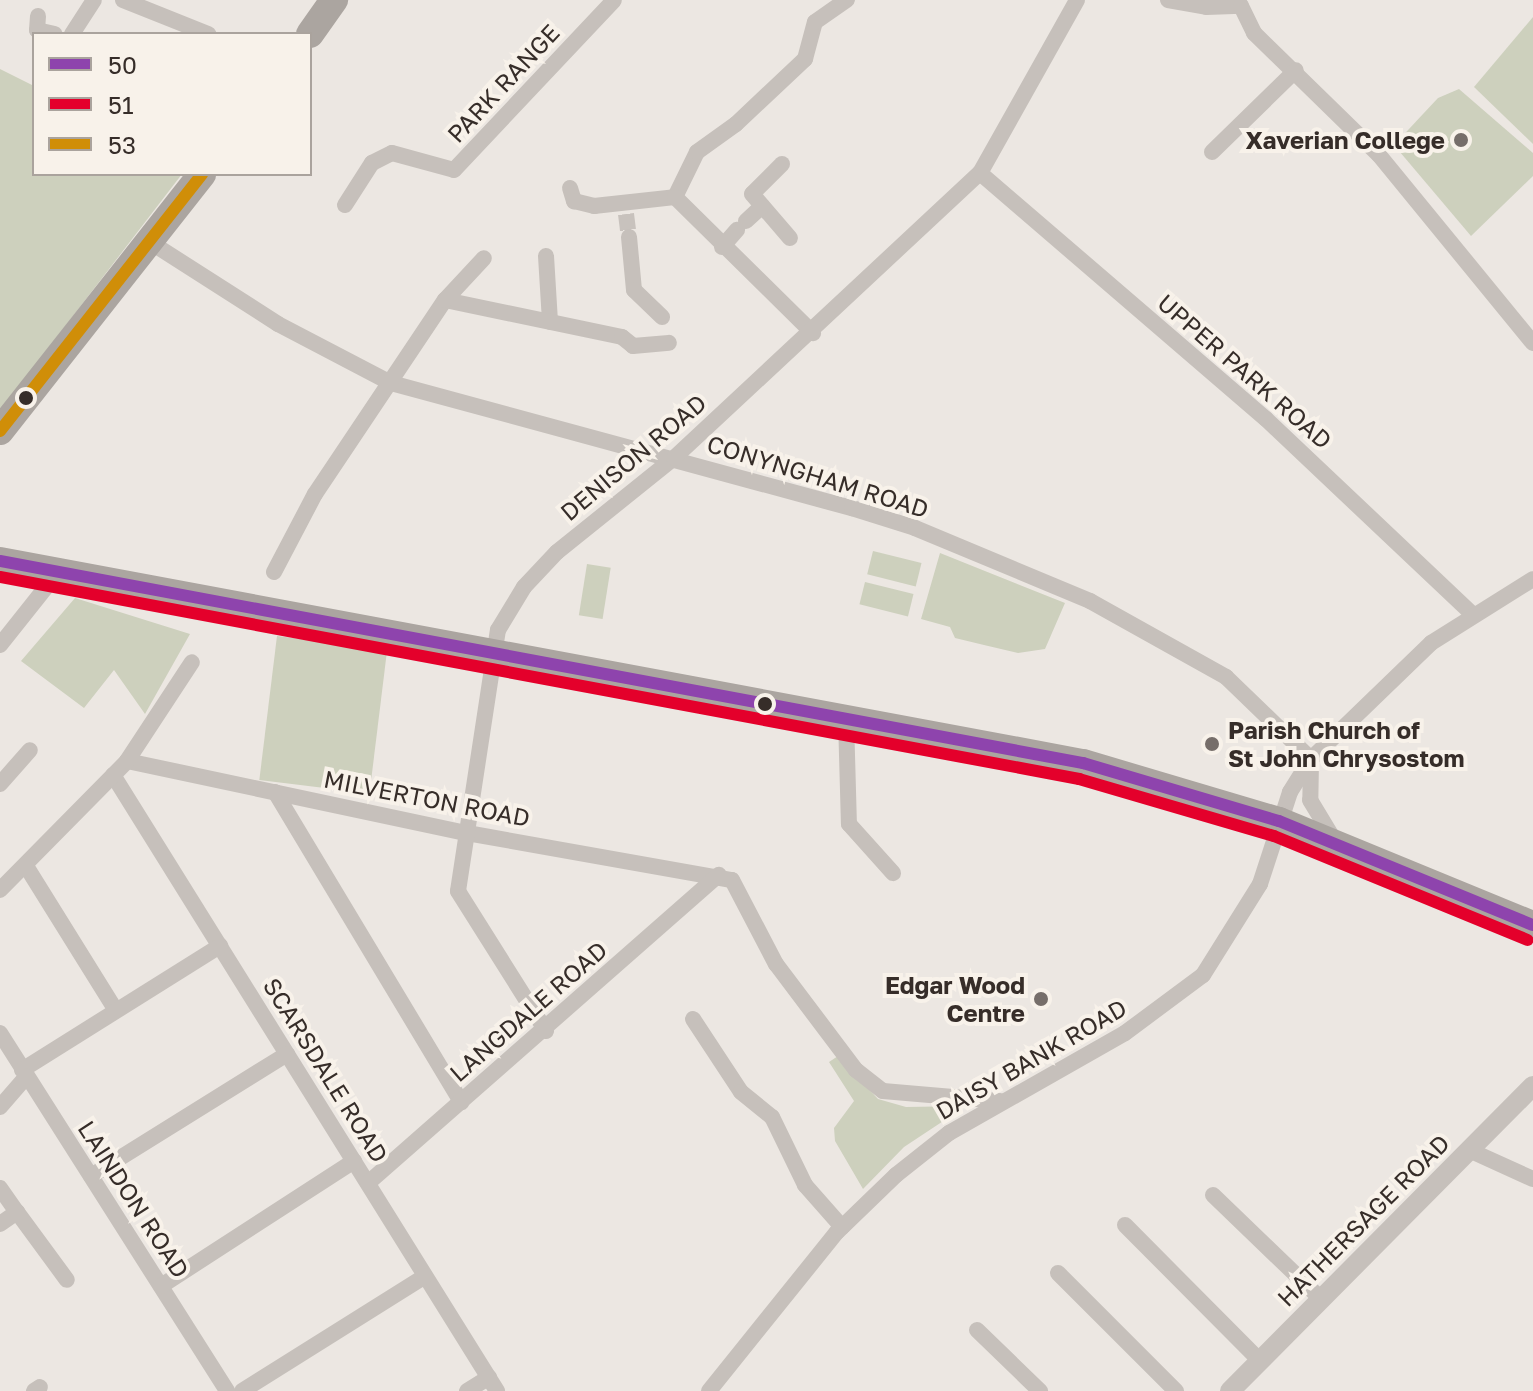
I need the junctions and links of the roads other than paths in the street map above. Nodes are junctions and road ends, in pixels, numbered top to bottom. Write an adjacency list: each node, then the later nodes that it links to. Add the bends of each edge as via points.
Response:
1 (94, 0): 11 (street)
2 (123, 0): 12 (street)
3 (334, 0): 13 (highway)
4 (614, 0): 21 (street, PARK RANGE, via 454,170 392,153 372,163)
5 (847, 0): 20 (street, via 815,22 805,59 736,124 697,152)
6 (1077, 0): 17 (street, DENISON ROAD)
7 (1168, 0): 8 (street, via 1206,7)
8 (1248, 3): 14 (street, via 1254,33)
9 (38, 16): 10 (street, via 37,30)
10 (46, 32)
11 (73, 32)
12 (203, 32)
13 (311, 32)
14 (1296, 70): 15 (street); 34 (street, via 1379,155)
15 (1212, 152)
16 (782, 164): 22 (street, via 752,194)
17 (980, 173): 32 (street, DENISON ROAD); 42 (street, UPPER PARK ROAD, via 1266,419)
18 (200, 176): 25 (highway)
19 (570, 188): 20 (street, via 574,201 626,209)
20 (675, 197): 26 (street)
21 (345, 205)
22 (762, 206): 24 (street); 26 (street)
23 (629, 237): 30 (street, via 634,290)
24 (790, 238)
25 (150, 242): 35 (street, CONYNGHAM ROAD, via 278,324); 36 (highway)
26 (722, 247): 32 (street)
27 (546, 256): 31 (street)
28 (484, 258): 29 (street)
29 (445, 300): 31 (street); 35 (street)
30 (662, 317)
31 (550, 322): 33 (street, via 622,337 633,346)
32 (813, 333): 37 (street, DENISON ROAD)
33 (669, 343)
34 (1533, 343)
35 (391, 383): 37 (street, CONYNGHAM ROAD); 40 (street, via 315,494)
36 (0, 431)
37 (674, 458): 44 (street, DENISON ROAD, via 573,538 524,587 498,630); 48 (street, CONYNGHAM ROAD, via 915,528 1090,601 1226,677)
38 (0, 561): 39 (highway)
39 (58, 572): 43 (street); 44 (highway)
40 (274, 572)
41 (1533, 579): 42 (street, DAISY BANK ROAD)
42 (1471, 613): 48 (street, DAISY BANK ROAD, via 1390,679)
43 (0, 645)
44 (492, 653): 46 (highway); 54 (street, DENISON ROAD)
45 (192, 662): 49 (street)
46 (846, 719): 53 (highway, via 1083,763); 57 (street, via 849,824)
47 (30, 750): 51 (street)
48 (1311, 759): 53 (street, DAISY BANK ROAD); 55 (street, via 1310,800)
49 (127, 761): 50 (street); 52 (street, MILVERTON ROAD)
50 (113, 775): 56 (street); 61 (street, SCARSDALE ROAD)
51 (0, 784)
52 (275, 792): 54 (street, MILVERTON ROAD); 70 (street)
53 (1279, 821): 55 (highway); 69 (street, DAISY BANK ROAD, via 1260,884 1203,975 1125,1033)
54 (467, 833): 58 (street, MILVERTON ROAD); 64 (street, DENISON ROAD, via 458,891)
55 (1339, 844): 60 (highway)
56 (26, 866): 59 (street); 62 (street)
57 (893, 873)
58 (719, 875): 64 (street, LANGDALE ROAD); 69 (street, via 732,880 776,964 856,1070 883,1091)
59 (0, 890)
60 (1533, 925)
61 (220, 946): 62 (street); 66 (street, SCARSDALE ROAD)
62 (115, 1009): 67 (street)
63 (693, 1019): 82 (street, via 741,1092 772,1117 805,1185)
64 (546, 1031): 70 (street, LANGDALE ROAD)
65 (0, 1033): 67 (street, LAINDON ROAD)
66 (287, 1054): 73 (street, SCARSDALE ROAD); 74 (street)
67 (24, 1074): 71 (street); 74 (street, LAINDON ROAD)
68 (1533, 1086): 72 (street, HATHERSAGE ROAD)
69 (1000, 1101): 82 (street, DAISY BANK ROAD, via 896,1175)
70 (461, 1102): 76 (street, LANGDALE ROAD)
71 (0, 1107)
72 (1469, 1150): 75 (street); 87 (street, HATHERSAGE ROAD)
73 (354, 1161): 76 (street, SCARSDALE ROAD); 86 (street)
74 (91, 1176): 86 (street, LAINDON ROAD)
75 (1533, 1179)
76 (368, 1183): 84 (street, SCARSDALE ROAD)
77 (0, 1188): 79 (street)
78 (1213, 1195): 87 (street)
79 (17, 1212): 80 (street); 85 (street)
80 (0, 1224)
81 (1125, 1225): 89 (street)
82 (842, 1227): 94 (street, DAISY BANK ROAD)
83 (1058, 1273): 96 (street)
84 (425, 1276): 90 (street, SCARSDALE ROAD); 92 (street)
85 (67, 1280)
86 (161, 1286): 91 (street, LAINDON ROAD)
87 (1321, 1299): 89 (street, HATHERSAGE ROAD)
88 (977, 1330): 95 (street)
89 (1260, 1361): 97 (street, HATHERSAGE ROAD)
90 (493, 1384): 93 (street)
91 (227, 1391)
92 (242, 1391)
93 (467, 1391)
94 (709, 1391)
95 (1040, 1391)
96 (1176, 1391)
97 (1230, 1391)

